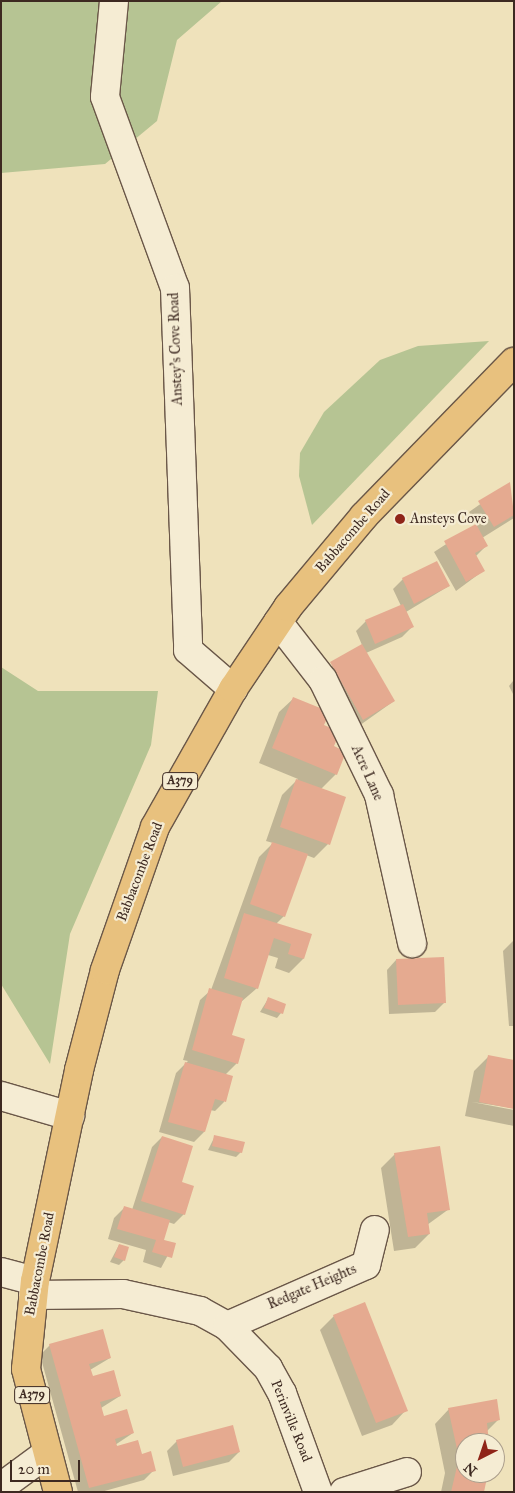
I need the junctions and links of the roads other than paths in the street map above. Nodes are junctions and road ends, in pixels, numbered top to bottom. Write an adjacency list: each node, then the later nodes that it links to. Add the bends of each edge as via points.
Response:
1 (114, 1): 4 (street, Anstey's Cove Road, via 105,97 175,288 188,650)
2 (514, 362): 3 (main road, Babbacombe Road / A379, via 364,516)
3 (278, 622): 4 (main road, Babbacombe Road / A379); 5 (street, Acre Lane, via 323,680 379,795)
4 (233, 689): 7 (main road, Babbacombe Road / A379, via 155,827 105,970)
5 (412, 943)
6 (1, 1096): 7 (street)
7 (70, 1116): 10 (main road, Babbacombe Road / A379)
8 (375, 1230): 11 (street, Redgate Heights, via 366,1264)
9 (1, 1272): 10 (street, Perinville Road)
10 (34, 1288): 11 (street, Perinville Road, via 123,1294 200,1312); 12 (main road, Babbacombe Road / A379, via 26,1369)
11 (227, 1326): 16 (street, Perinville Road, via 268,1368 282,1393)
12 (46, 1454): 14 (street); 15 (main road, Babbacombe Road / A379)
13 (407, 1472): 17 (street)
14 (1, 1487)
15 (58, 1492)
16 (318, 1492)
17 (344, 1492)

